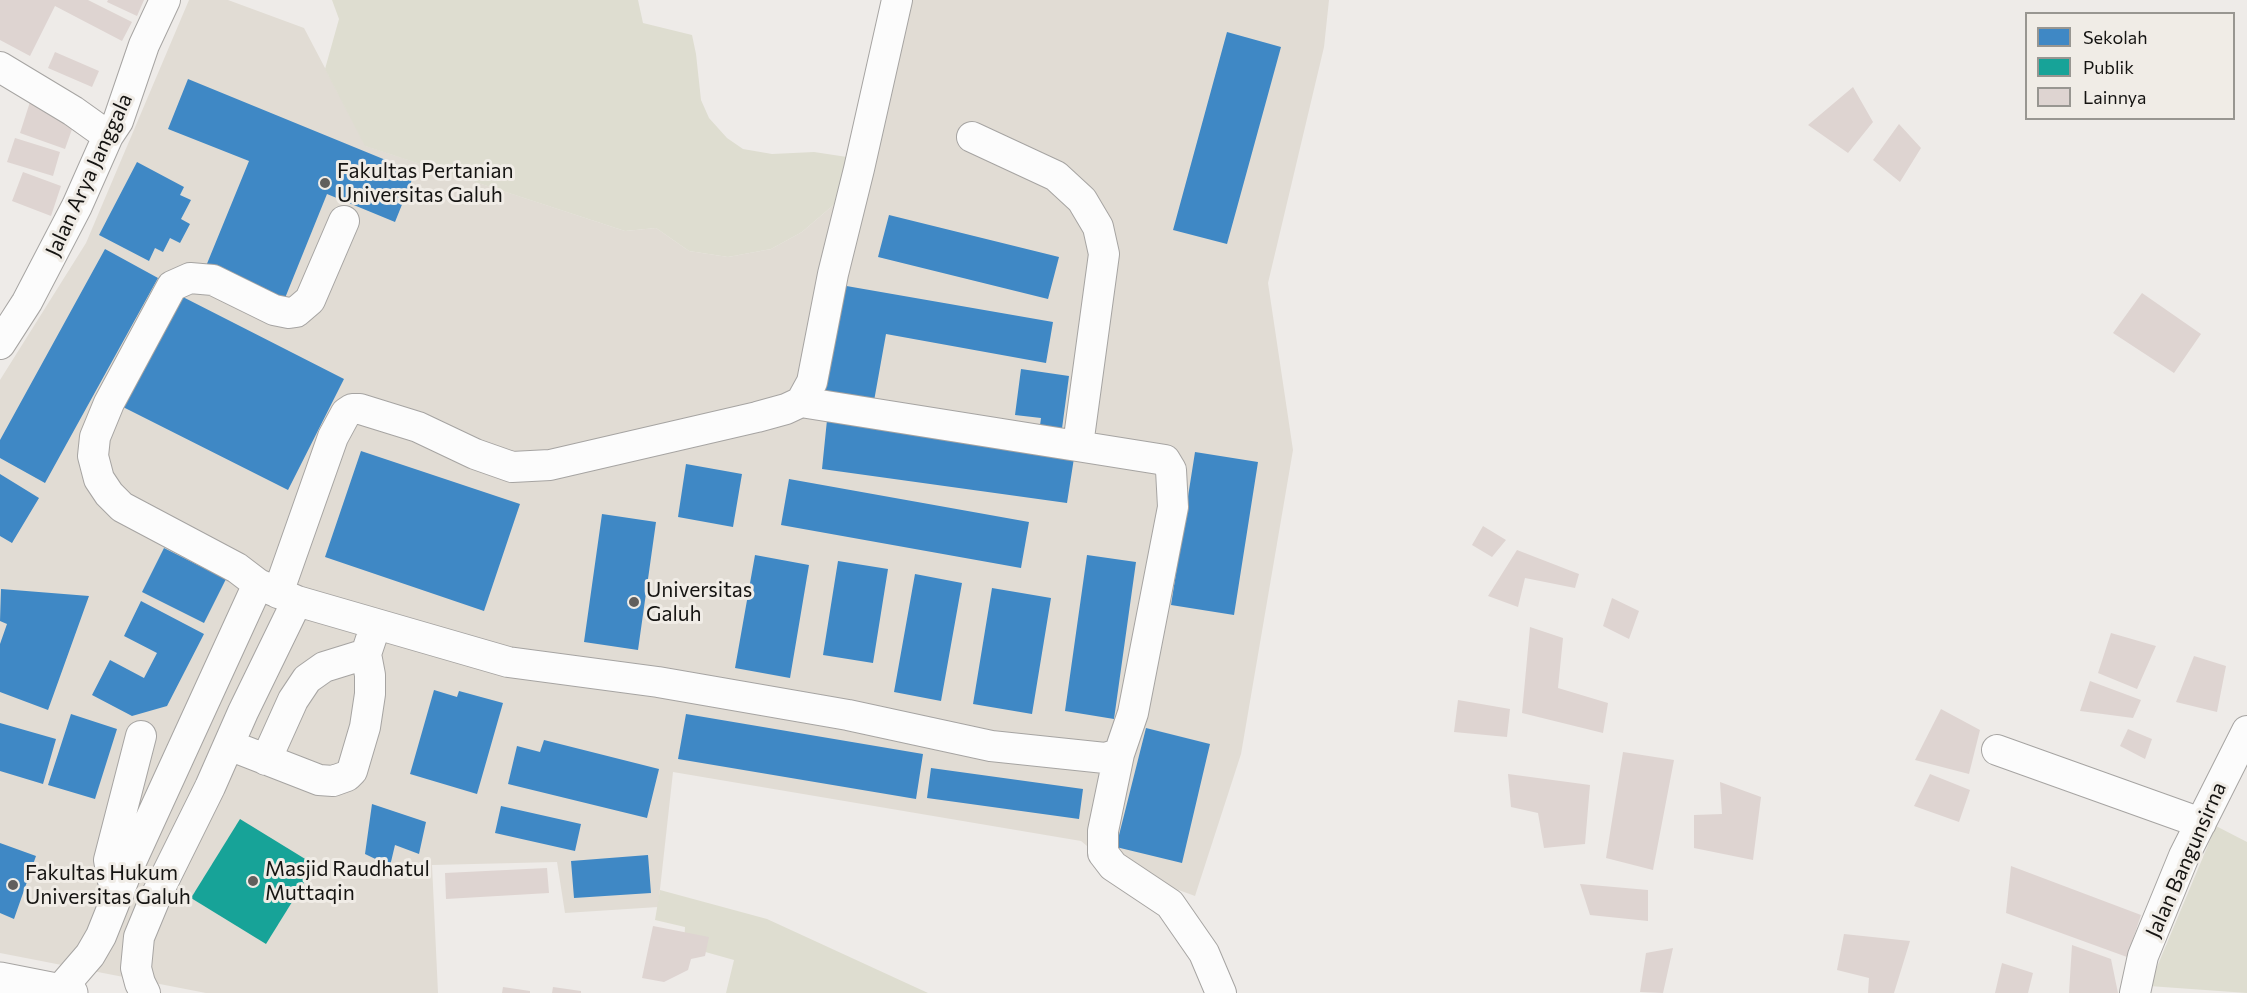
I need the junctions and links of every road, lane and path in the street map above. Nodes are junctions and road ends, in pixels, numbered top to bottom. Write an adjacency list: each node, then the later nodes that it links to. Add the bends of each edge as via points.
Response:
1 (165, 0): 4 (street, Jalan Arya Janggala, via 144,45 118,121)
2 (897, 0): 8 (street, via 812,382)
3 (0, 67): 4 (street)
4 (108, 136): 7 (street, Jalan Arya Janggala, via 52,257)
5 (972, 137): 9 (street, via 1056,176 1082,200 1098,227 1104,254)
6 (344, 221): 10 (street, via 310,300 296,312 274,310 213,280 190,278 172,286 109,403 96,437 93,456 99,479 123,507)
7 (0, 344)
8 (801, 402): 9 (street); 10 (street, via 758,417 550,465 512,466 418,427 352,409 333,437)
9 (1078, 445): 17 (street, via 1165,460 1171,470 1173,507 1133,713)
10 (277, 593): 11 (street); 15 (street); 20 (street)
11 (376, 624): 12 (street); 17 (street, via 508,662 803,707 991,746 1106,758)
12 (366, 654): 18 (street, via 324,667 307,679 293,700); 18 (street, via 370,694 352,771 341,780 319,780)
13 (2247, 731): 19 (street, Jalan Bangunsirna)
14 (141, 736): 20 (street, via 109,860)
15 (229, 745): 18 (street); 23 (street, via 139,937 136,968)
16 (1997, 750): 19 (street)
17 (1119, 754): 24 (street, via 1103,831 1103,853 1113,866 1170,904 1204,953)
18 (266, 760)
19 (2201, 823): 25 (street, Jalan Bangunsirna, via 2143,956)
20 (119, 893): 22 (street, via 90,956)
21 (0, 979): 22 (highway)
22 (65, 992)
23 (145, 993)
24 (1221, 993)
25 (2135, 993)

